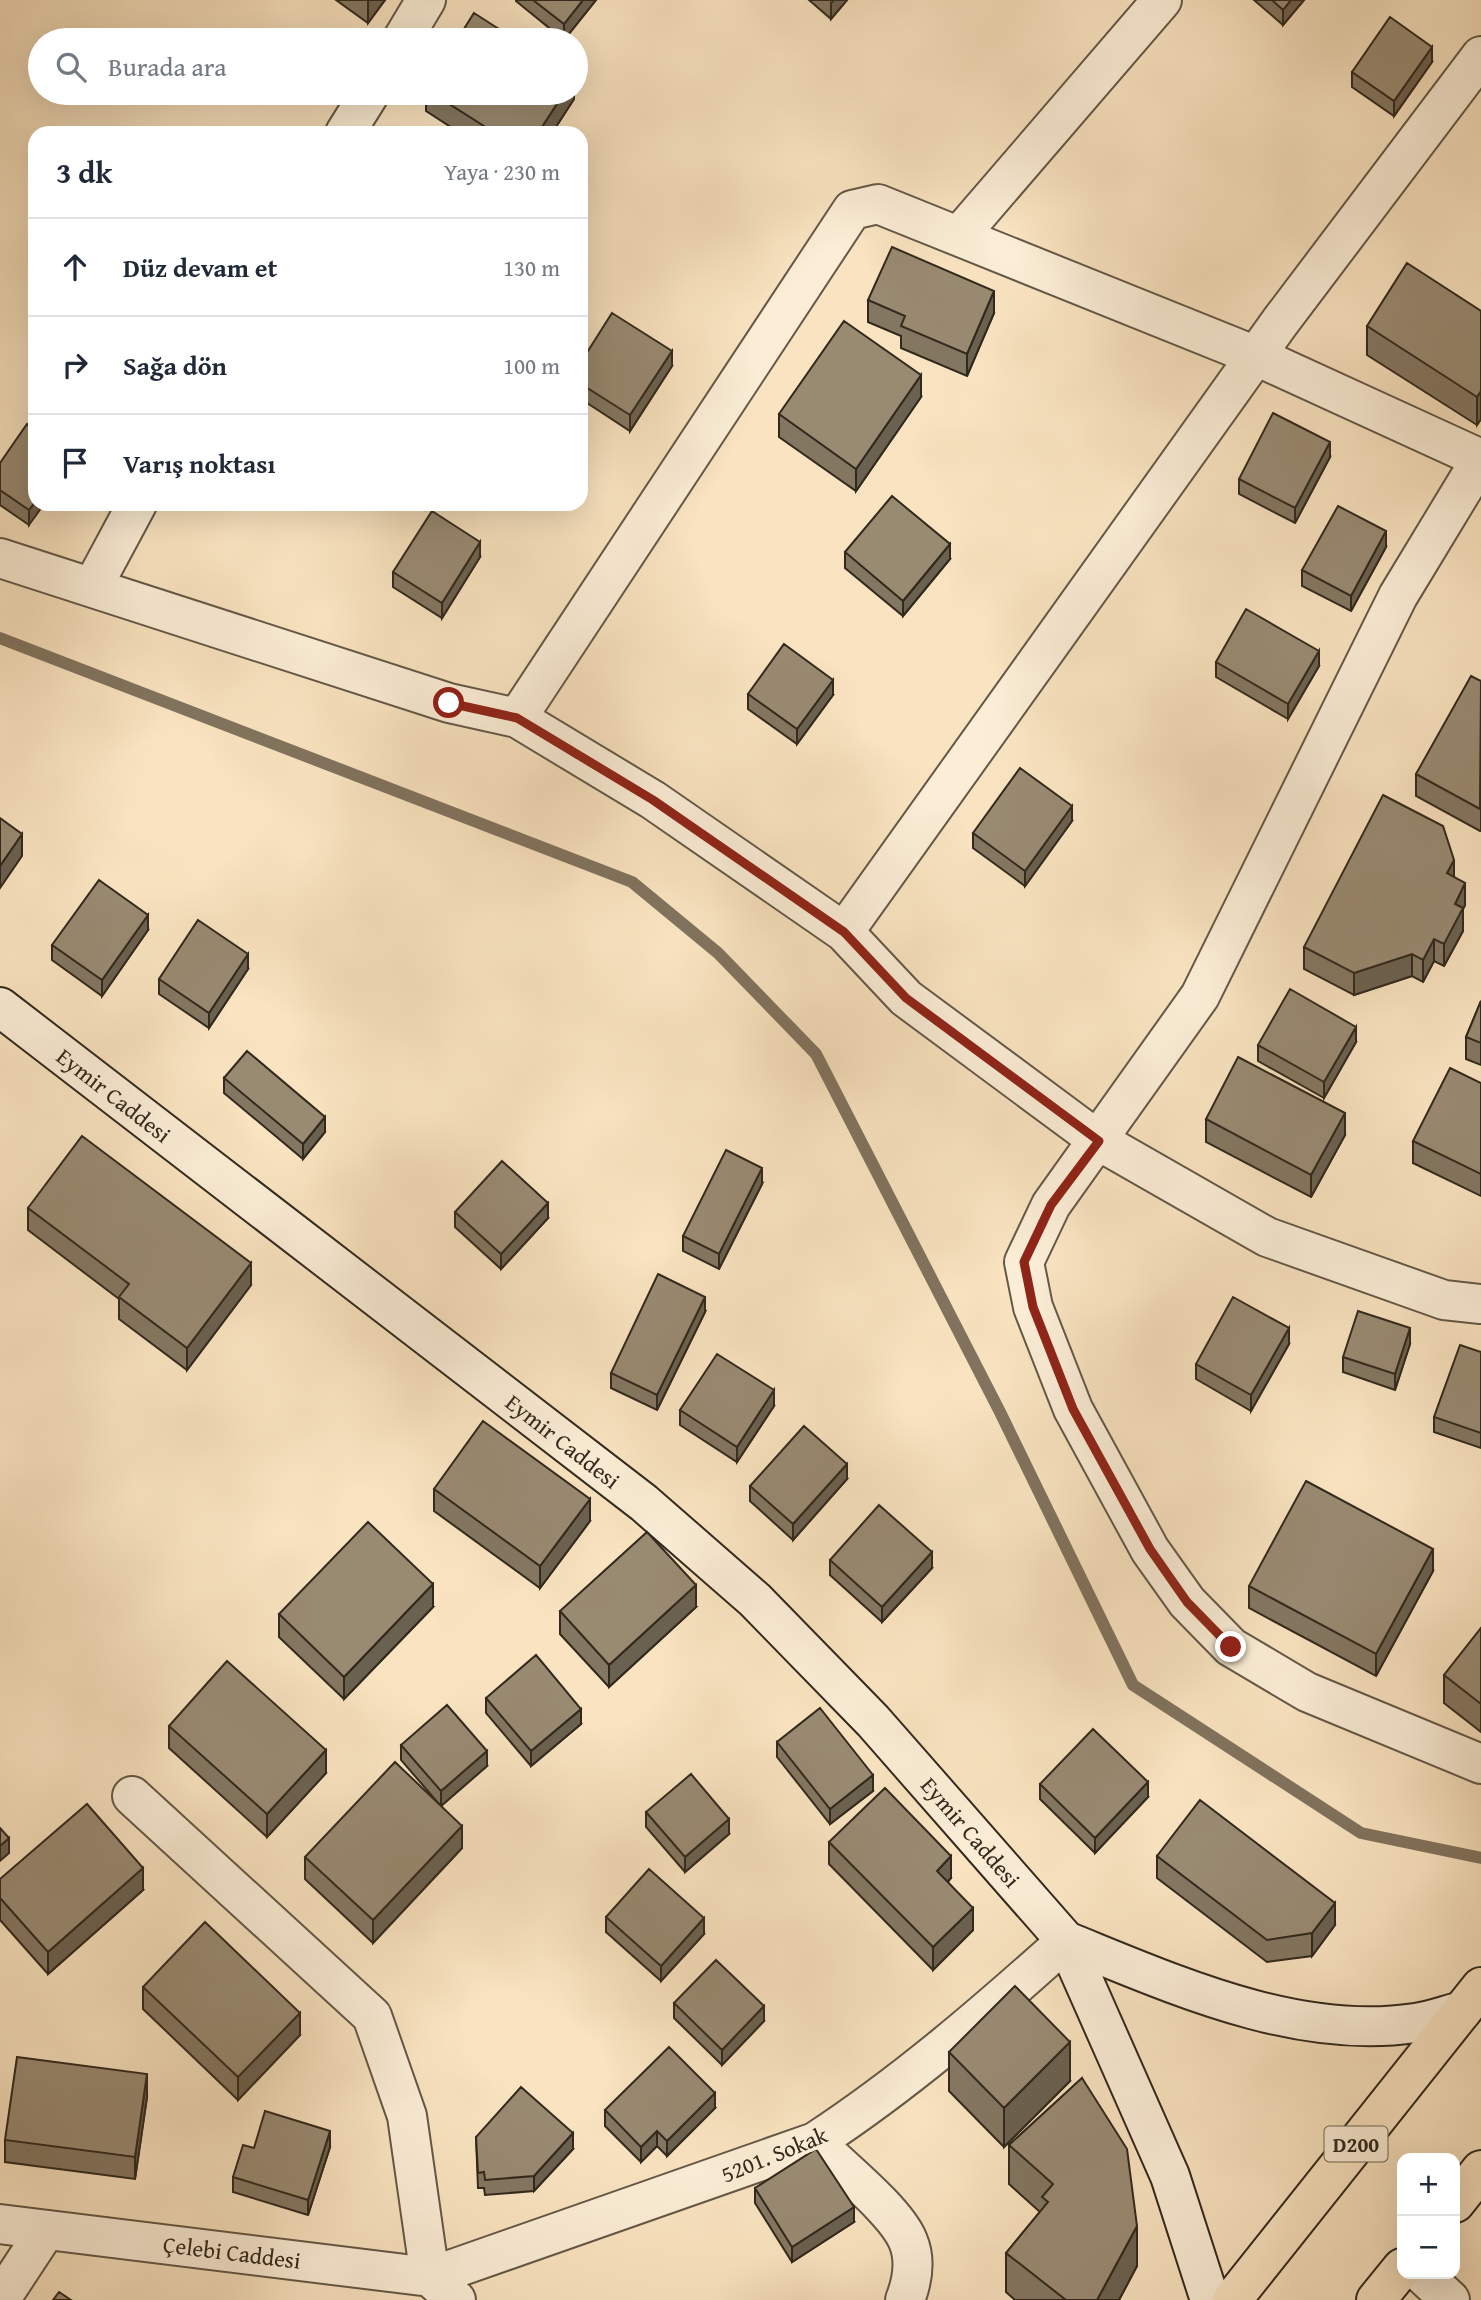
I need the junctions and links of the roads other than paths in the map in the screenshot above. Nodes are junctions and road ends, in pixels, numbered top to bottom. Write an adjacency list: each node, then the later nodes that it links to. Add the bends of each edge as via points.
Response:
1 (426, 0): 3 (street)
2 (1162, 0): 7 (street)
3 (409, 28)
4 (1481, 56): 8 (street)
5 (362, 105): 6 (street)
6 (349, 126)
7 (959, 236): 8 (street); 13 (street, via 878,204 852,209)
8 (1256, 356): 9 (street); 14 (street)
9 (1481, 459): 16 (street, via 1398,596 1200,996)
10 (133, 511): 12 (street)
11 (0, 558): 12 (street)
12 (93, 586): 13 (street, via 449,703)
13 (517, 718): 14 (street, via 653,800)
14 (844, 932): 16 (street, via 906,998)
15 (0, 1007): 20 (street, Eymir Caddesi, via 644,1503 735,1582 873,1721)
16 (1099, 1141): 17 (street, via 1267,1237 1444,1300); 18 (street, via 1051,1205 1024,1262 1033,1307 1073,1409 1150,1549 1187,1602 1231,1647 1307,1692)
17 (1481, 1304)
18 (1481, 1764)
19 (132, 1796): 29 (street, via 372,2016 407,2116)
20 (1066, 1941): 21 (street, Eymir Caddesi, via 1299,2022 1417,2023); 22 (street, 5201. Sokak, via 921,2066); 32 (street, Eymir Caddesi, via 1170,2176)
21 (1471, 1999): 33 (highway, D200)
22 (815, 2142): 29 (street, 5201. Sokak); 31 (street, via 893,2218 908,2241 913,2264)
23 (1481, 2170): 24 (highway)
24 (1460, 2197)
25 (0, 2224): 26 (street, Çelebi Caddesi)
26 (46, 2230): 29 (street, Çelebi Caddesi); 30 (street)
27 (1397, 2274): 34 (highway)
28 (1427, 2279): 35 (street)
29 (431, 2292)
30 (0, 2300)
31 (905, 2300)
32 (1210, 2300)
33 (1232, 2300)
34 (1377, 2300)
35 (1450, 2300)

